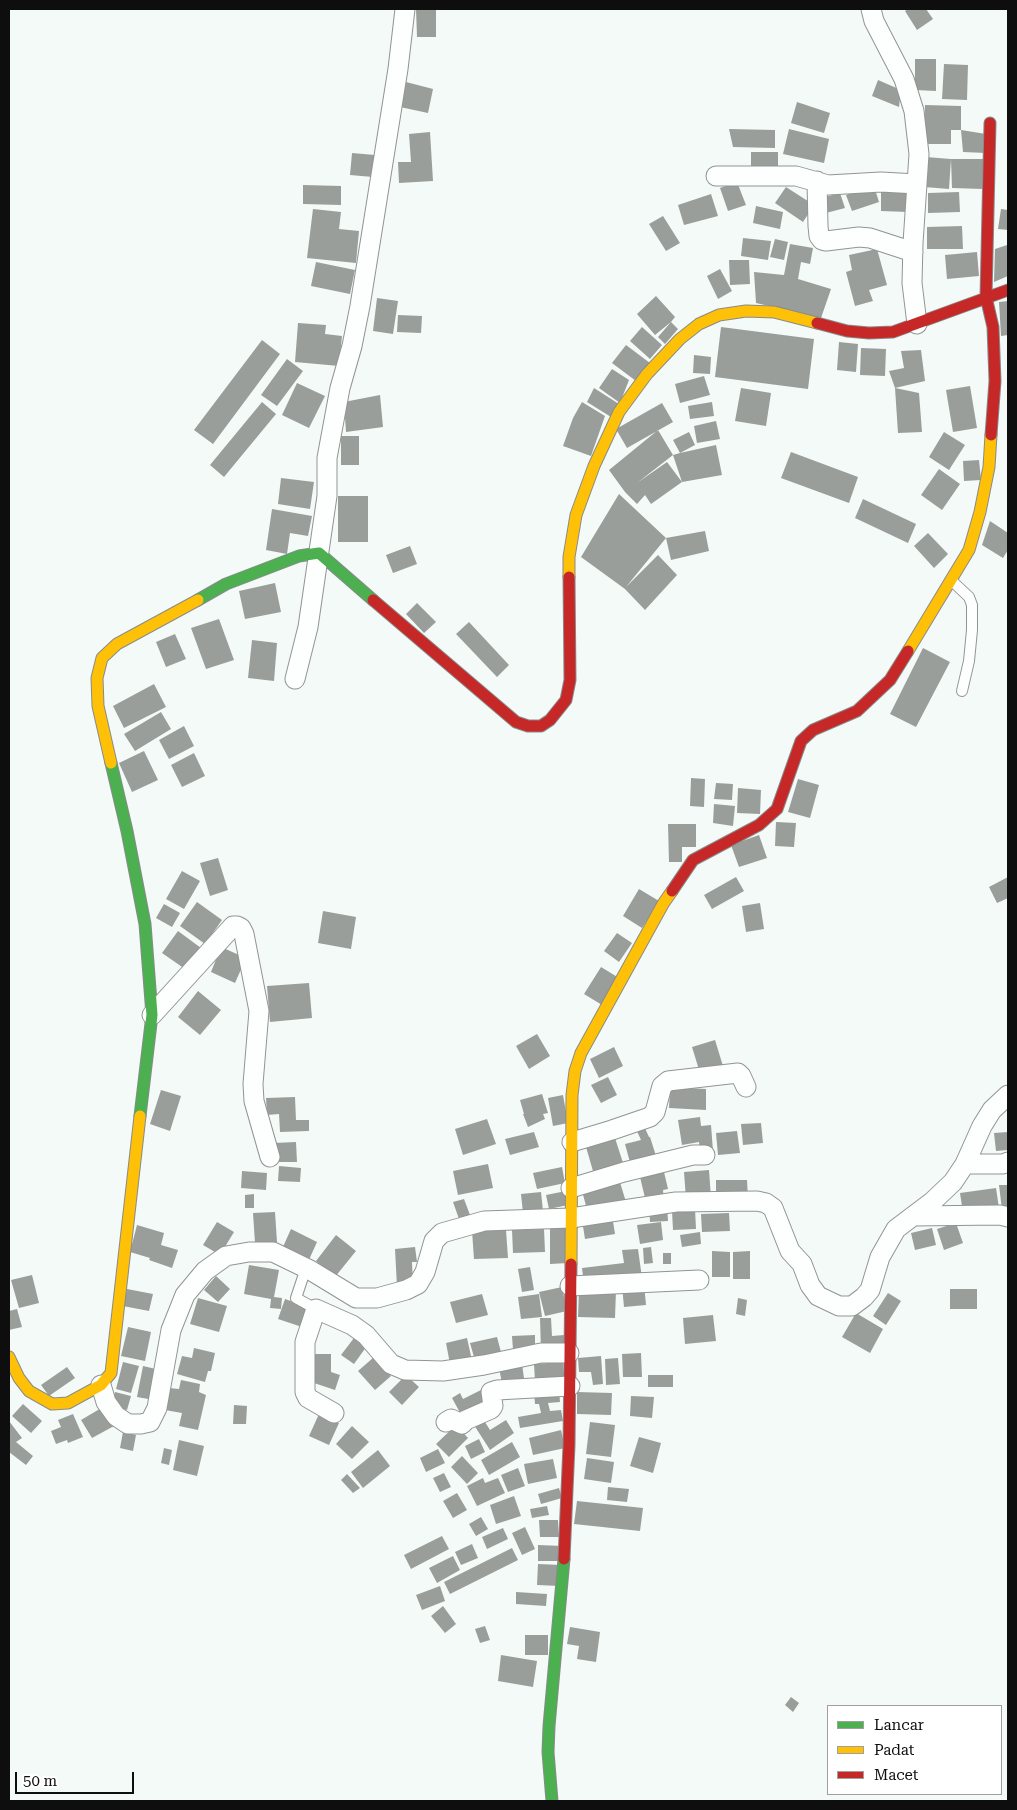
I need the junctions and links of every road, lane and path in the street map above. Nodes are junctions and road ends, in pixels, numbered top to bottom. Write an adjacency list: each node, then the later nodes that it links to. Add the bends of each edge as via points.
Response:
1 (405, 9): 11 (street, via 360,306 327,458 327,496)
2 (871, 9): 6 (street, via 874,22 904,79 914,111 919,154)
3 (990, 123): 9 (street)
4 (716, 176): 5 (street, via 796,176)
5 (817, 180): 6 (street, via 828,185); 7 (street, via 818,226 822,240 870,238)
6 (917, 184): 7 (street)
7 (913, 252): 10 (street, via 912,283)
8 (1008, 290): 9 (street)
9 (986, 297): 10 (street); 12 (street, via 993,327 995,380 989,467 969,550)
10 (917, 324): 11 (street, via 894,332 868,333 847,331 774,312 746,311 719,315 699,324 680,339 647,374 619,412 576,515 570,557 570,680 566,700 541,726 516,722)
11 (319, 553): 13 (street, via 308,627); 15 (street, via 299,556 226,584 117,644 102,658 97,678 98,706 145,924)
12 (952, 581): 14 (lane, via 964,590 972,606 969,661); 18 (street, via 890,680 857,711 814,730 801,741 777,809 759,825 693,860 676,884 582,1053 575,1071 572,1095)
13 (295, 679)
14 (962, 691)
15 (152, 1015): 20 (street, via 233,926 241,928 259,1011 252,1084 254,1101); 33 (street, via 110,1373)
16 (746, 1087): 18 (street, via 738,1073 668,1081 662,1086 655,1112 650,1117)
17 (1008, 1095): 22 (street, via 992,1110 982,1126)
18 (572, 1142): 23 (street)
19 (705, 1155): 23 (street, via 693,1155)
20 (270, 1157)
21 (1008, 1162): 22 (street)
22 (965, 1164): 24 (street, via 943,1193)
23 (571, 1188): 26 (street)
24 (913, 1216): 25 (street); 26 (street, via 896,1229 880,1257 870,1290 852,1306 839,1306 818,1296 787,1246 773,1208 766,1203 676,1202)
25 (1008, 1217)
26 (571, 1218): 27 (street, via 484,1221 442,1233 434,1241 418,1284 377,1298 356,1298); 29 (street)
27 (306, 1268): 30 (lane, via 296,1298); 33 (street, via 273,1252 249,1252 226,1256 205,1271 185,1295 171,1330 157,1408 150,1422 128,1424 116,1416)
28 (699, 1280): 29 (street)
29 (570, 1286): 31 (street)
30 (316, 1309): 31 (street, via 352,1325 366,1335 391,1364 405,1370 443,1371 541,1353); 35 (street, via 305,1342 305,1392 308,1398)
31 (569, 1353): 34 (street)
32 (9, 1357): 33 (street, via 29,1391 52,1404 68,1403)
33 (100, 1385)
34 (570, 1386): 36 (street, via 497,1390 491,1392 491,1409 462,1424 451,1420); 37 (street, via 563,1583 549,1726)
35 (334, 1413)
36 (446, 1422)
37 (552, 1801)

